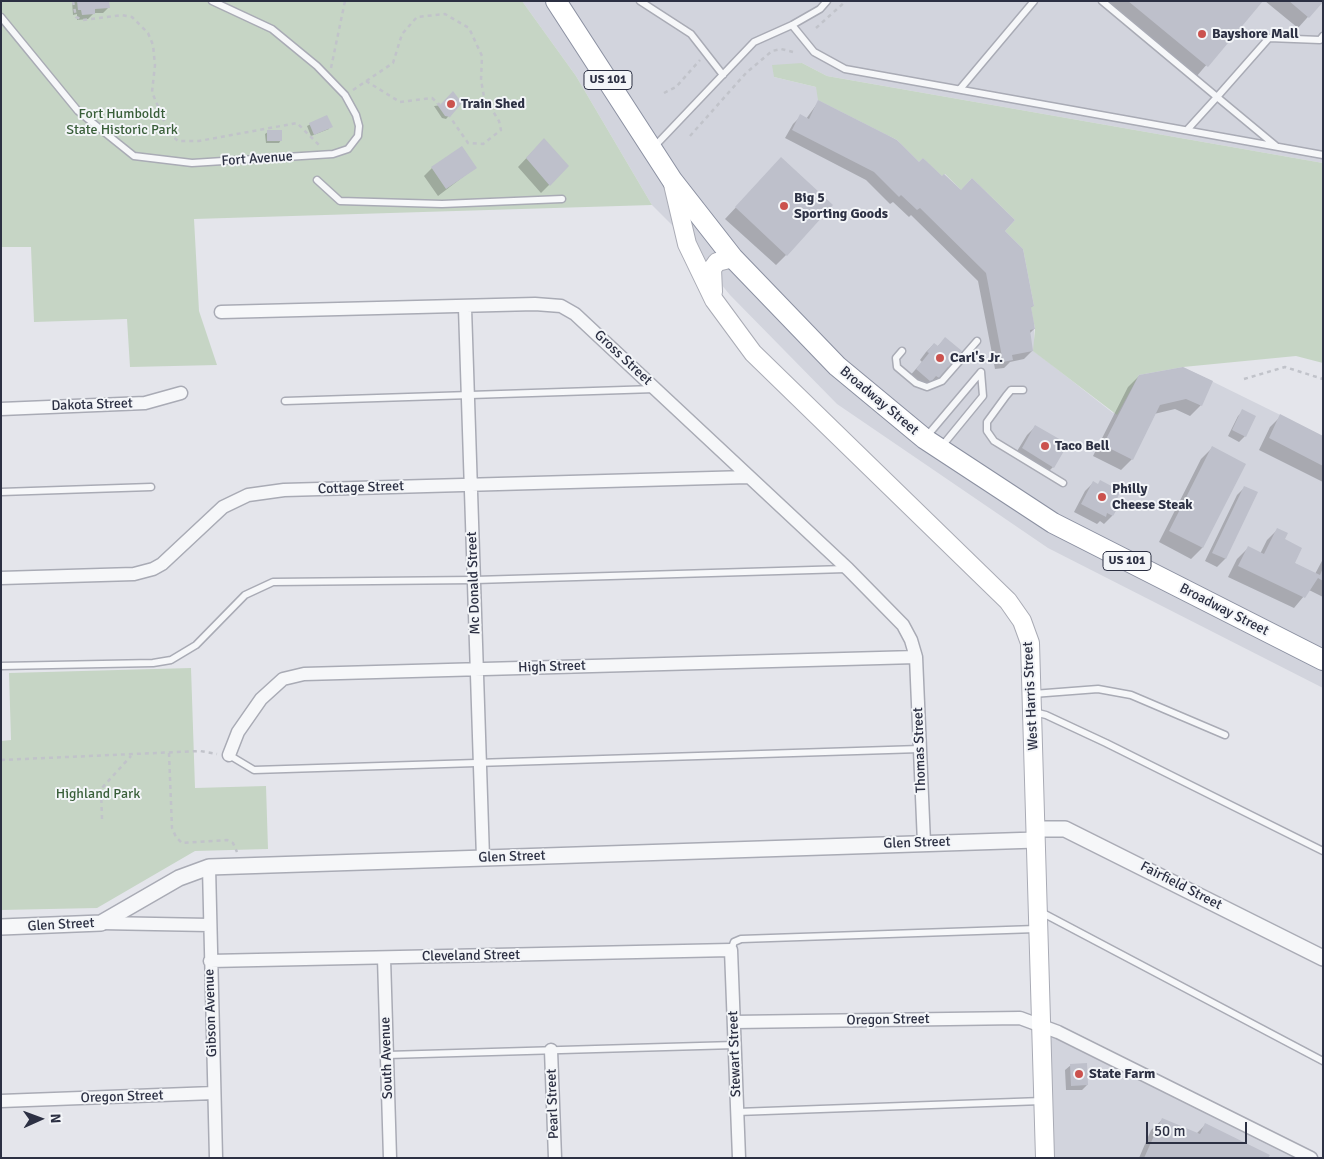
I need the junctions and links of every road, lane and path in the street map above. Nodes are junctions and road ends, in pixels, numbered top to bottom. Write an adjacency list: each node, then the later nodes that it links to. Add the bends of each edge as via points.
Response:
1 (73, 1): 29 (path, via 76,17 83,20 122,15 132,17 148,33 155,65 152,92 169,133 178,141 199,141 297,123)
2 (212, 1): 17 (lane, Fort Avenue, via 272,29)
3 (346, 1): 17 (path)
4 (556, 1): 28 (highway, Broadway Street / US 101)
5 (640, 1): 16 (lane, via 691,34)
6 (827, 1): 11 (lane, via 820,9)
7 (846, 1): 12 (path)
8 (1034, 1): 19 (lane)
9 (1102, 1): 22 (lane)
10 (1, 17): 29 (lane, Fort Avenue, via 78,111 134,156 192,163)
11 (792, 25): 16 (lane, via 754,42); 19 (lane, via 814,52 845,69)
12 (816, 28)
13 (1323, 36): 22 (lane, via 1320,40 1269,38)
14 (793, 52): 26 (path, via 772,51 746,73)
15 (701, 57): 20 (path, via 676,87)
16 (723, 75): 28 (lane)
17 (329, 79): 21 (lane, Fort Avenue)
18 (366, 81): 21 (path); 23 (path, via 400,102 432,98); 24 (path, via 393,63 402,34 418,18 445,14 469,28 482,56 484,97 501,130 483,144 468,143)
19 (960, 90): 25 (lane)
20 (664, 92)
21 (345, 95): 29 (lane, Fort Avenue, via 356,115 358,136 348,148)
22 (1217, 97): 25 (lane); 27 (lane)
23 (440, 105)
24 (450, 117)
25 (1187, 130): 27 (lane)
26 (690, 136)
27 (1276, 147): 30 (lane)
28 (652, 150): 32 (highway, Broadway Street / US 101)
29 (330, 154)
30 (1323, 155)
31 (317, 180): 33 (lane, via 340,201 442,204)
32 (672, 180): 34 (highway, Broadway Street / US 101); 35 (main road, West Harris Street, via 687,244)
33 (562, 199)
34 (732, 258): 35 (main road, via 717,262 712,269); 48 (highway, Broadway Street / US 101, via 837,366)
35 (714, 300): 61 (main road, West Harris Street, via 753,353 1008,601 1022,621 1030,643)
36 (465, 308): 37 (street, Gross Street); 42 (street, Gross Street, via 535,304 561,306 575,314); 45 (street, Mc Donald Street)
37 (221, 312)
38 (977, 341): 39 (lane, via 942,381 927,387 916,383 898,366 896,358)
39 (902, 351)
40 (1323, 379): 41 (path, via 1285,367)
41 (1244, 380)
42 (656, 389): 45 (lane); 49 (street, Gross Street)
43 (1022, 390): 50 (lane, via 1011,390 987,422 987,430 994,441)
44 (181, 393): 47 (street, Dakota Street, via 145,403)
45 (468, 395): 46 (lane); 51 (street, Mc Donald Street)
46 (285, 401)
47 (1, 408)
48 (932, 444): 48 (lane, via 983,396 981,372); 58 (highway, Broadway Street / US 101, via 1053,523)
49 (748, 477): 51 (street, Cottage Street); 54 (street, Gross Street)
50 (1062, 483)
51 (472, 485): 55 (street, Cottage Street, via 284,490 248,495 223,507 153,569 134,574); 56 (street, Mc Donald Street)
52 (151, 487): 53 (lane)
53 (1, 492)
54 (848, 569): 56 (lane); 57 (street, Gross Street, via 903,625)
55 (1, 578)
56 (475, 580): 59 (lane, via 273,582 245,595 196,645 171,660); 60 (street, Mc Donald Street)
57 (916, 657): 60 (street, High Street); 64 (street, Thomas Street)
58 (1323, 660)
59 (1, 666)
60 (476, 669): 67 (street, High Street, via 292,675 261,699 238,732); 69 (street, Mc Donald Street)
61 (1032, 694): 62 (main road, West Harris Street); 63 (lane, via 1098,689 1131,695)
62 (1033, 712): 71 (main road, West Harris Street); 73 (lane, via 1106,743)
63 (1225, 735)
64 (920, 749): 69 (lane); 72 (street, Thomas Street)
65 (169, 753): 66 (path); 67 (path, via 200,751); 75 (path, via 172,828 176,837 182,843 212,840 233,843 237,847)
66 (132, 754): 68 (path); 70 (path, via 101,789)
67 (229, 755): 69 (lane, via 254,770)
68 (1, 760)
69 (480, 763): 74 (street, Mc Donald Street)
70 (102, 819)
71 (1036, 834): 72 (street, Glen Street); 77 (main road, West Harris Street); 84 (street, Fairfield Street, via 1065,829)
72 (924, 843): 74 (street, Glen Street)
73 (1323, 850)
74 (483, 858): 75 (street, Glen Street)
75 (237, 866): 76 (street, Glen Street)
76 (209, 868): 78 (street, Glen Street, via 179,878); 79 (street, Gibson Avenue)
77 (1038, 910): 81 (main road, West Harris Street); 91 (lane)
78 (101, 923): 79 (street); 80 (street, Glen Street)
79 (209, 925): 85 (street, Gibson Avenue)
80 (1, 927)
81 (1039, 928): 82 (lane, via 741,938 734,942); 87 (main road, West Harris Street)
82 (731, 950): 83 (street, Cleveland Street); 86 (street, Stewart Street)
83 (384, 958): 85 (street, Cleveland Street); 90 (street, South Avenue)
84 (1323, 958)
85 (210, 961): 92 (street, Gibson Avenue)
86 (734, 1022): 87 (street, Oregon Street, via 1020,1018); 88 (street, Stewart Street)
87 (1041, 1026): 94 (main road, West Harris Street); 101 (street, Oregon Street, via 1166,1084)
88 (735, 1045): 89 (lane); 95 (street, Stewart Street)
89 (551, 1050): 90 (lane); 98 (street, Pearl Street)
90 (387, 1054): 97 (street, South Avenue)
91 (1323, 1061)
92 (214, 1093): 93 (street, Oregon Street); 96 (street, Gibson Avenue)
93 (1, 1101)
94 (1044, 1101): 95 (lane); 100 (main road, West Harris Street)
95 (737, 1112): 99 (street, Stewart Street)
96 (216, 1158)
97 (390, 1158)
98 (555, 1158)
99 (739, 1158)
100 (1045, 1158)
101 (1311, 1158)

